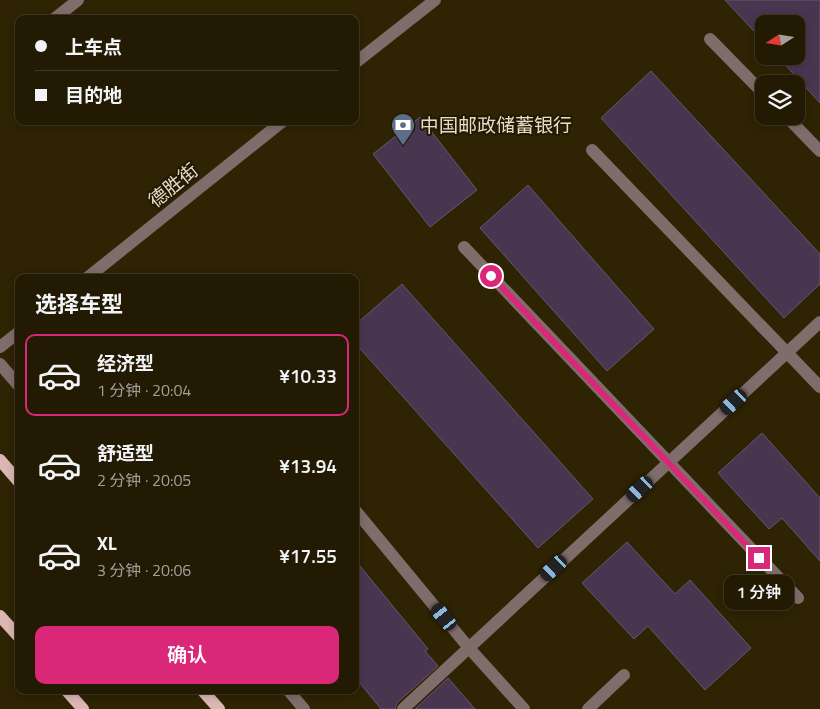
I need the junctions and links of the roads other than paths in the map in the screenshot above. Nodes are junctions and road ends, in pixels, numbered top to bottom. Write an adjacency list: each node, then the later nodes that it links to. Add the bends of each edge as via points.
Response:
1 (78, 0): 3 (street)
2 (435, 0): 5 (street)
3 (59, 15)
4 (710, 39): 6 (street)
5 (359, 61)
6 (755, 85)
7 (278, 125): 12 (street, 德胜街)
8 (794, 125): 10 (street)
9 (592, 150): 16 (street)
10 (820, 152)
11 (464, 247): 21 (street)
12 (92, 274)
13 (820, 322): 16 (street)
14 (15, 335): 15 (street)
15 (0, 347)
16 (786, 353): 19 (street); 21 (street)
17 (0, 364): 18 (street)
18 (15, 381)
19 (820, 387)
20 (0, 460): 22 (main road)
21 (668, 462): 24 (street); 27 (street)
22 (15, 477)
23 (359, 515): 27 (street)
24 (798, 598)
25 (0, 616): 26 (main road)
26 (15, 633)
27 (469, 648): 35 (street); 36 (street)
28 (624, 675): 37 (street)
29 (70, 694): 32 (main road)
30 (206, 694): 33 (main road)
31 (291, 694): 34 (street)
32 (83, 709)
33 (219, 709)
34 (304, 709)
35 (403, 709)
36 (524, 709)
37 (588, 709)

